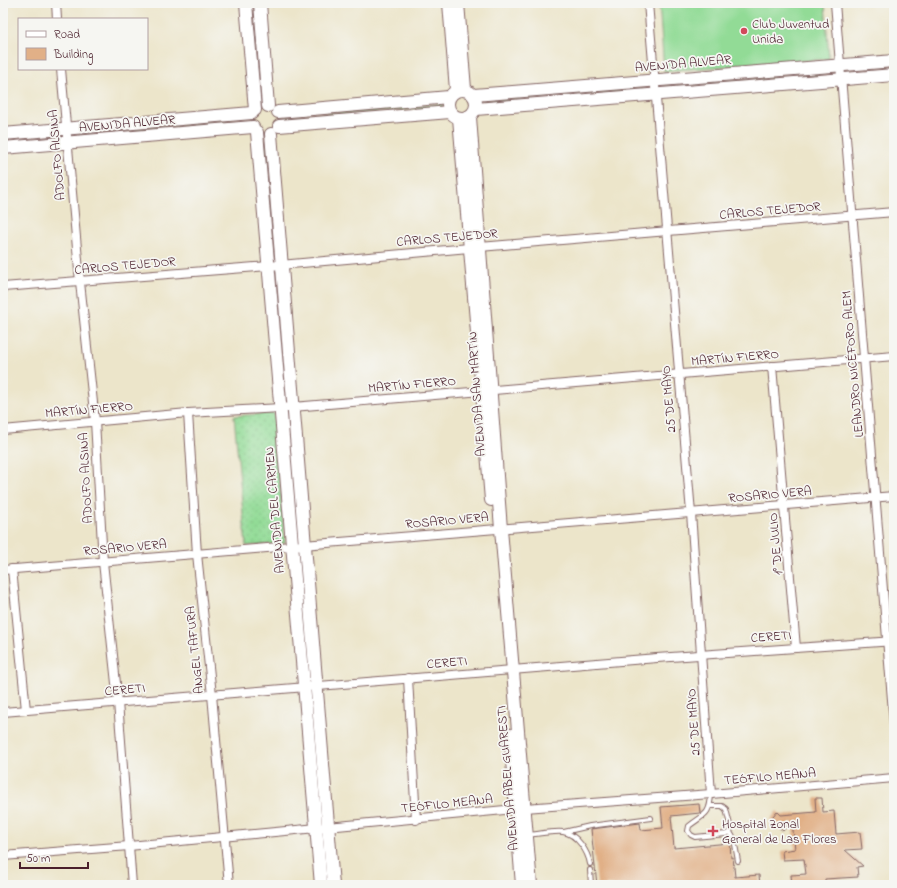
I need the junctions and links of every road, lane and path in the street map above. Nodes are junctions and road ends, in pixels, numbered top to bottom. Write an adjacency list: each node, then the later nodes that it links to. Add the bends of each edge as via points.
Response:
1 (56, 3): 8 (street)
2 (246, 3): 18 (main road)
3 (260, 3): 17 (main road)
4 (449, 3): 15 (main road)
5 (458, 3): 15 (main road)
6 (648, 3): 14 (street, 25 DE MAYO)
7 (835, 3): 10 (street, LEANDRO NICÉFORO ALEM)
8 (57, 18)
9 (894, 61): 10 (main road, AVENIDA ALVEAR)
10 (840, 66): 13 (street, LEANDRO NICÉFORO ALEM); 14 (main road, AVENIDA ALVEAR)
11 (61, 70): 20 (street, ADOLFO ALSINA)
12 (894, 75): 13 (main road)
13 (841, 79): 16 (main road); 27 (street, LEANDRO NICÉFORO ALEM)
14 (655, 81): 15 (main road, AVENIDA ALVEAR); 16 (street, 25 DE MAYO)
15 (461, 93): 17 (main road, AVENIDA ALVEAR); 19 (main road, via 476,100); 19 (main road, via 448,102)
16 (656, 95): 19 (main road); 28 (street, 25 DE MAYO)
17 (273, 109): 18 (main road, via 259,107); 22 (main road, via 280,116)
18 (254, 112): 20 (main road, AVENIDA ALVEAR); 21 (main road, via 251,118)
19 (464, 114): 22 (main road); 29 (main road, AVENIDA SAN MARTÍN)
20 (66, 128): 23 (main road, AVENIDA ALVEAR); 24 (street, ADOLFO ALSINA)
21 (255, 130): 22 (main road, via 262,134); 24 (main road, AVENIDA ALVEAR); 30 (main road, AVENIDA DEL CARMEN)
22 (275, 130): 30 (main road, AVENIDA DEL CARMEN)
23 (3, 134)
24 (68, 143): 25 (main road, AVENIDA ALVEAR); 31 (street, ADOLFO ALSINA)
25 (3, 148)
26 (894, 212): 27 (street, CARLOS TEJEDOR)
27 (853, 216): 28 (street, CARLOS TEJEDOR); 34 (street, LEANDRO NICÉFORO ALEM)
28 (667, 231): 29 (street, CARLOS TEJEDOR); 36 (street, 25 DE MAYO)
29 (475, 247): 30 (street, CARLOS TEJEDOR); 37 (main road, AVENIDA SAN MARTÍN)
30 (275, 265): 31 (street, CARLOS TEJEDOR); 38 (main road, AVENIDA DEL CARMEN); 39 (main road, AVENIDA DEL CARMEN)
31 (80, 282): 32 (street, CARLOS TEJEDOR); 41 (street, ADOLFO ALSINA)
32 (3, 287)
33 (894, 356): 34 (street, MARTÍN FIERRO)
34 (864, 359): 35 (street, MARTÍN FIERRO); 44 (street, LEANDRO NICÉFORO ALEM)
35 (772, 366): 36 (street, MARTÍN FIERRO); 45 (street, 1° DE JULIO)
36 (679, 374): 37 (street, MARTÍN FIERRO); 46 (street, 25 DE MAYO)
37 (486, 390): 38 (street, MARTÍN FIERRO); 47 (main road, AVENIDA SAN MARTÍN)
38 (294, 407): 39 (street, MARTÍN FIERRO); 48 (main road, AVENIDA DEL CARMEN)
39 (281, 408): 40 (street, MARTÍN FIERRO); 49 (main road, AVENIDA DEL CARMEN)
40 (188, 413): 41 (street, MARTÍN FIERRO); 50 (street, ANGEL TAFURA)
41 (94, 421): 42 (street, MARTÍN FIERRO); 51 (street, ADOLFO ALSINA)
42 (3, 430)
43 (894, 496): 44 (street, ROSARIO VERA)
44 (876, 498): 45 (street, ROSARIO VERA); 54 (street, LEANDRO NICÉFORO ALEM)
45 (784, 505): 46 (street, ROSARIO VERA); 55 (street, 1° DE JULIO)
46 (691, 513): 47 (street, ROSARIO VERA); 56 (street, 25 DE MAYO)
47 (497, 529): 48 (street, ROSARIO VERA); 57 (main road, AVENIDA SAN MARTÍN)
48 (305, 545): 49 (street, ROSARIO VERA); 59 (main road, AVENIDA DEL CARMEN)
49 (293, 546): 50 (street, ROSARIO VERA); 59 (main road, AVENIDA DEL CARMEN)
50 (197, 554): 51 (street, ROSARIO VERA); 60 (street, ANGEL TAFURA)
51 (103, 562): 52 (street, ROSARIO VERA); 61 (street, ADOLFO ALSINA)
52 (12, 569): 53 (street, ROSARIO VERA); 62 (street)
53 (3, 570)
54 (891, 641): 55 (street, CERETI); 64 (street, LEANDRO NICÉFORO ALEM)
55 (796, 648): 56 (street, CERETI)
56 (701, 654): 57 (street, CERETI); 66 (street, 25 DE MAYO)
57 (508, 670): 58 (street, CERETI); 68 (main road, AVENIDA ABEL GUARESTI)
58 (408, 678): 59 (street, CERETI); 70 (street)
59 (311, 686): 60 (street, CERETI); 71 (main road, AVENIDA DEL CARMEN)
60 (212, 695): 61 (street, CERETI); 75 (street, ANGEL TAFURA)
61 (118, 702): 62 (street, CERETI); 76 (street, ADOLFO ALSINA)
62 (26, 710): 63 (street, CERETI)
63 (3, 712)
64 (894, 724)
65 (894, 778): 66 (street, TEÓFILO MEANA)
66 (712, 794): 67 (lane); 68 (street, TEÓFILO MEANA)
67 (711, 806): 73 (lane, via 722,806 726,809); 73 (lane, via 702,818 689,826 688,831 696,837)
68 (521, 809): 70 (street, TEÓFILO MEANA); 74 (main road, AVENIDA ABEL GUARESTI); 85 (main road, AVENIDA ABEL GUARESTI)
69 (652, 818): 72 (lane)
70 (416, 820): 71 (street, TEÓFILO MEANA)
71 (322, 828): 75 (street, TEÓFILO MEANA); 83 (main road, AVENIDA DEL CARMEN); 84 (main road, AVENIDA DEL CARMEN)
72 (564, 832): 74 (lane); 79 (lane, via 575,838 582,846)
73 (730, 832): 78 (lane)
74 (527, 835): 86 (main road, AVENIDA ABEL GUARESTI)
75 (225, 836): 76 (street, TEÓFILO MEANA); 82 (street, ANGEL TAFURA)
76 (129, 846): 77 (street, TEÓFILO MEANA); 81 (street, ADOLFO ALSINA)
77 (3, 856)
78 (738, 861)
79 (590, 864)
80 (590, 870): 87 (lane)
81 (132, 885)
82 (229, 885)
83 (321, 885)
84 (332, 885)
85 (522, 885)
86 (531, 885)
87 (591, 885)

